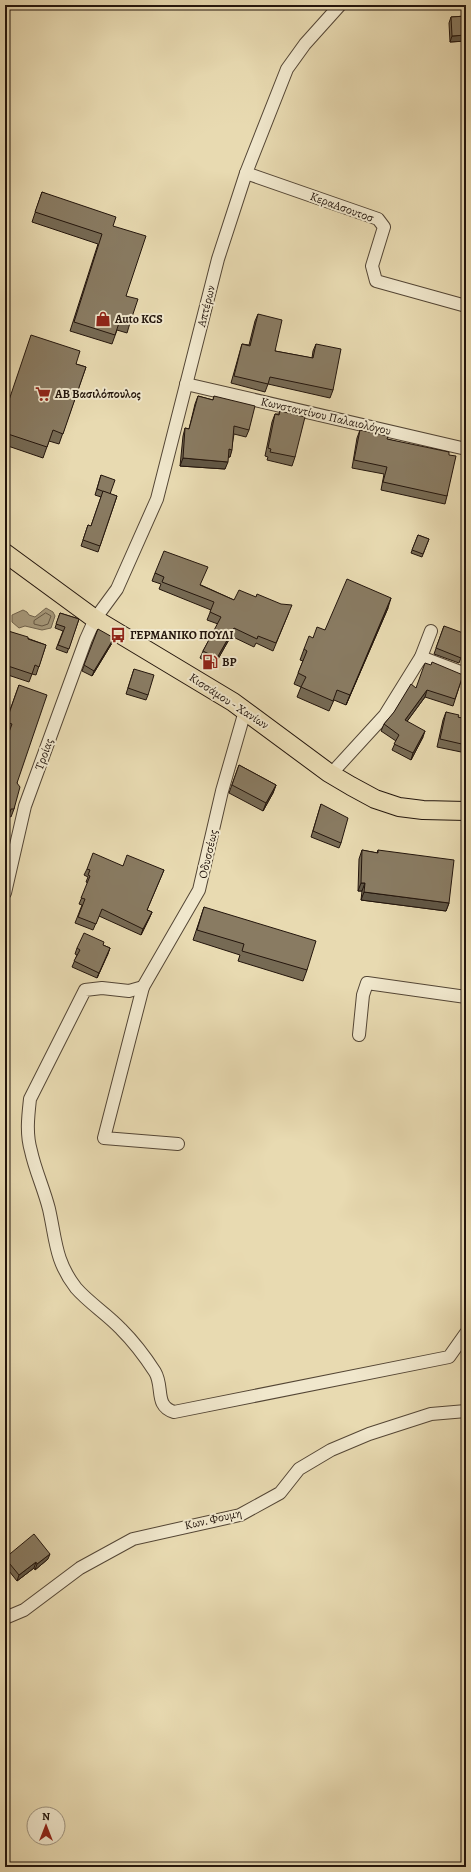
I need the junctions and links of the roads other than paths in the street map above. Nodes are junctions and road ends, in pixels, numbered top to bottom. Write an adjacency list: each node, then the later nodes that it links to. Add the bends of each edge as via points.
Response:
1 (340, 5): 2 (street, Απτέρων, via 305,44 287,69)
2 (246, 173): 3 (street, ΚεραΑσουτοσ, via 378,219 384,227 372,266 376,280); 4 (street, Απτέρων, via 218,259)
3 (466, 306)
4 (186, 384): 5 (street, Κωνσταντίνου Παλαιολόγου); 7 (street, Απτέρων, via 157,499 117,589)
5 (466, 449)
6 (6, 559): 7 (main road, Κισσάμου - Χανίων)
7 (95, 619): 11 (main road, Κισσάμου - Χανίων); 14 (street, Τροίας, via 25,806)
8 (431, 631): 9 (street)
9 (422, 657): 10 (street); 12 (street, via 385,715)
10 (466, 674)
11 (246, 711): 12 (main road, Κισσάμου - Χανίων); 15 (street, Οδυσσέως, via 222,791 199,890)
12 (331, 774): 13 (main road, Κισσάμου - Χανίων, via 375,798 399,807)
13 (466, 812)
14 (5, 893)
15 (143, 987): 18 (street, Οδυσσέως, via 104,1138); 19 (street, via 128,991 102,988 85,990 30,1100 27,1118 30,1151 49,1209 55,1247 65,1272 77,1288 121,1329 155,1373 162,1405 166,1410 189,1410 450,1357)
16 (466, 997): 17 (street, via 367,983 363,995)
17 (360, 1035)
18 (178, 1144)
19 (466, 1333)
20 (466, 1410): 21 (street, Κων. Φουμη, via 431,1414 369,1434 331,1450 299,1469 280,1493 240,1515 133,1538 80,1568 24,1610)
21 (5, 1618)

